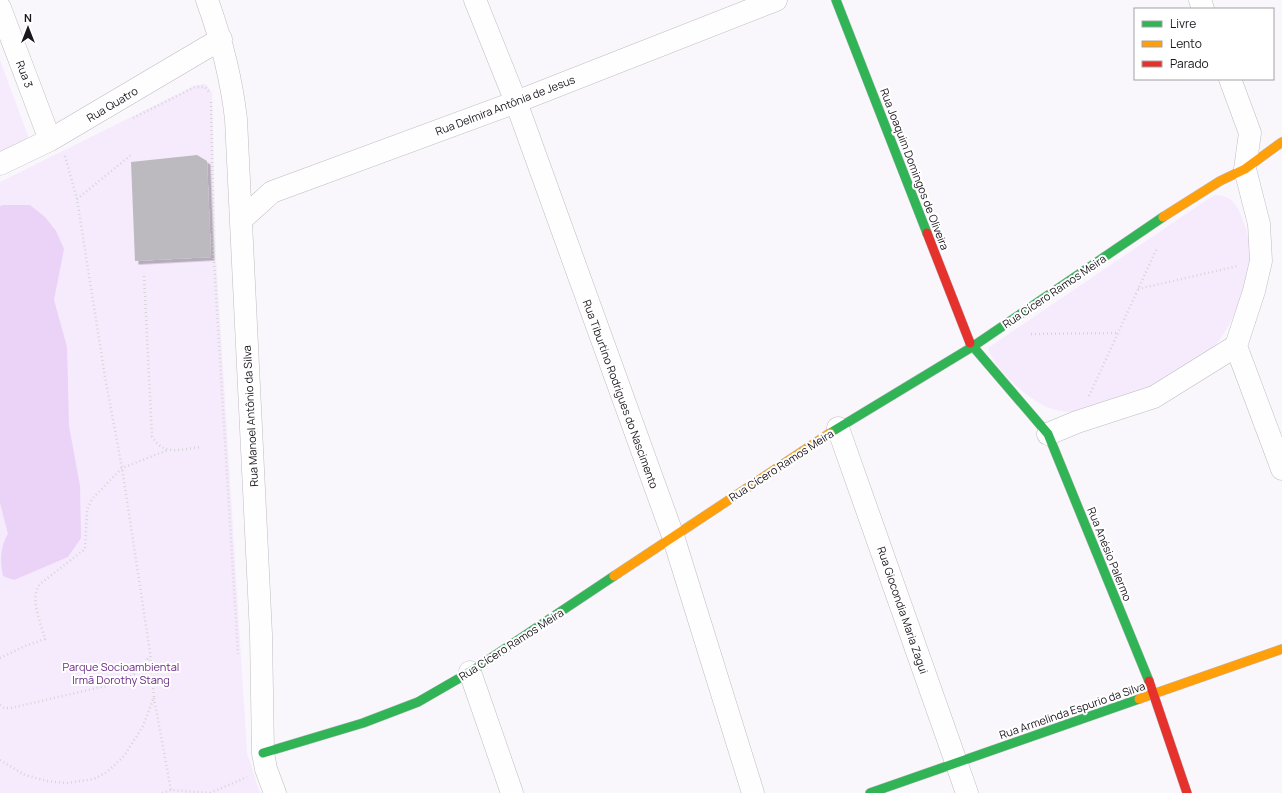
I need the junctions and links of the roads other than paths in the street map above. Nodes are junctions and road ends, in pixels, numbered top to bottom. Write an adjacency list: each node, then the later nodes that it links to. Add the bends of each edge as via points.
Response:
1 (207, 0): 6 (street, Rua Manoel Antônio da Silva)
2 (475, 0): 8 (street, Rua Tiburtino Rodrigues do Nascimento)
3 (776, 0): 8 (street, Rua Delmira Antônia de Jesus)
4 (836, 0): 15 (street, Rua Joaquim Domingos de Oliveira)
5 (0, 8): 10 (street, Rua 3)
6 (221, 39): 10 (street, Rua Quatro); 13 (street, Rua Manoel Antônio da Silva, via 232,82)
7 (1230, 80): 12 (street, via 1250,133)
8 (516, 102): 13 (street, Rua Delmira Antônia de Jesus, via 272,192); 19 (street, Rua Tiburtino Rodrigues do Nascimento)
9 (1282, 142): 12 (street, Rua Cícero Ramos Meira)
10 (57, 146): 11 (street, Rua Quatro)
11 (0, 164)
12 (1245, 169): 14 (street, via 1259,224 1261,260); 15 (street, Rua Cícero Ramos Meira, via 1175,209)
13 (241, 220): 23 (street, Rua Manoel Antônio da Silva, via 261,634)
14 (1236, 346): 17 (street, via 1154,397); 18 (street)
15 (972, 347): 16 (street, Rua Cícero Ramos Meira); 17 (street, Rua Anésio Palermo)
16 (838, 428): 19 (street, Rua Cícero Ramos Meira); 24 (street, Rua Giocondia Maria Zagui)
17 (1048, 434): 22 (street, Rua Anésio Palermo)
18 (1282, 469)
19 (673, 536): 21 (street, Rua Cícero Ramos Meira); 27 (street, Rua Tiburtino Rodrigues do Nascimento)
20 (1282, 649): 22 (street, Rua Armelinda Espurio da Silva)
21 (470, 672): 23 (street, Rua Cícero Ramos Meira, via 418,702); 26 (street)
22 (1154, 694): 24 (street, Rua Armelinda Espurio da Silva); 30 (street, Rua Anésio Palermo)
23 (264, 761): 25 (street, Rua Manoel Antônio da Silva)
24 (957, 763): 28 (street, Rua Armelinda Espurio da Silva); 29 (street, Rua Giocondia Maria Zagui)
25 (275, 793)
26 (512, 793)
27 (753, 793)
28 (870, 793)
29 (967, 793)
30 (1187, 793)

